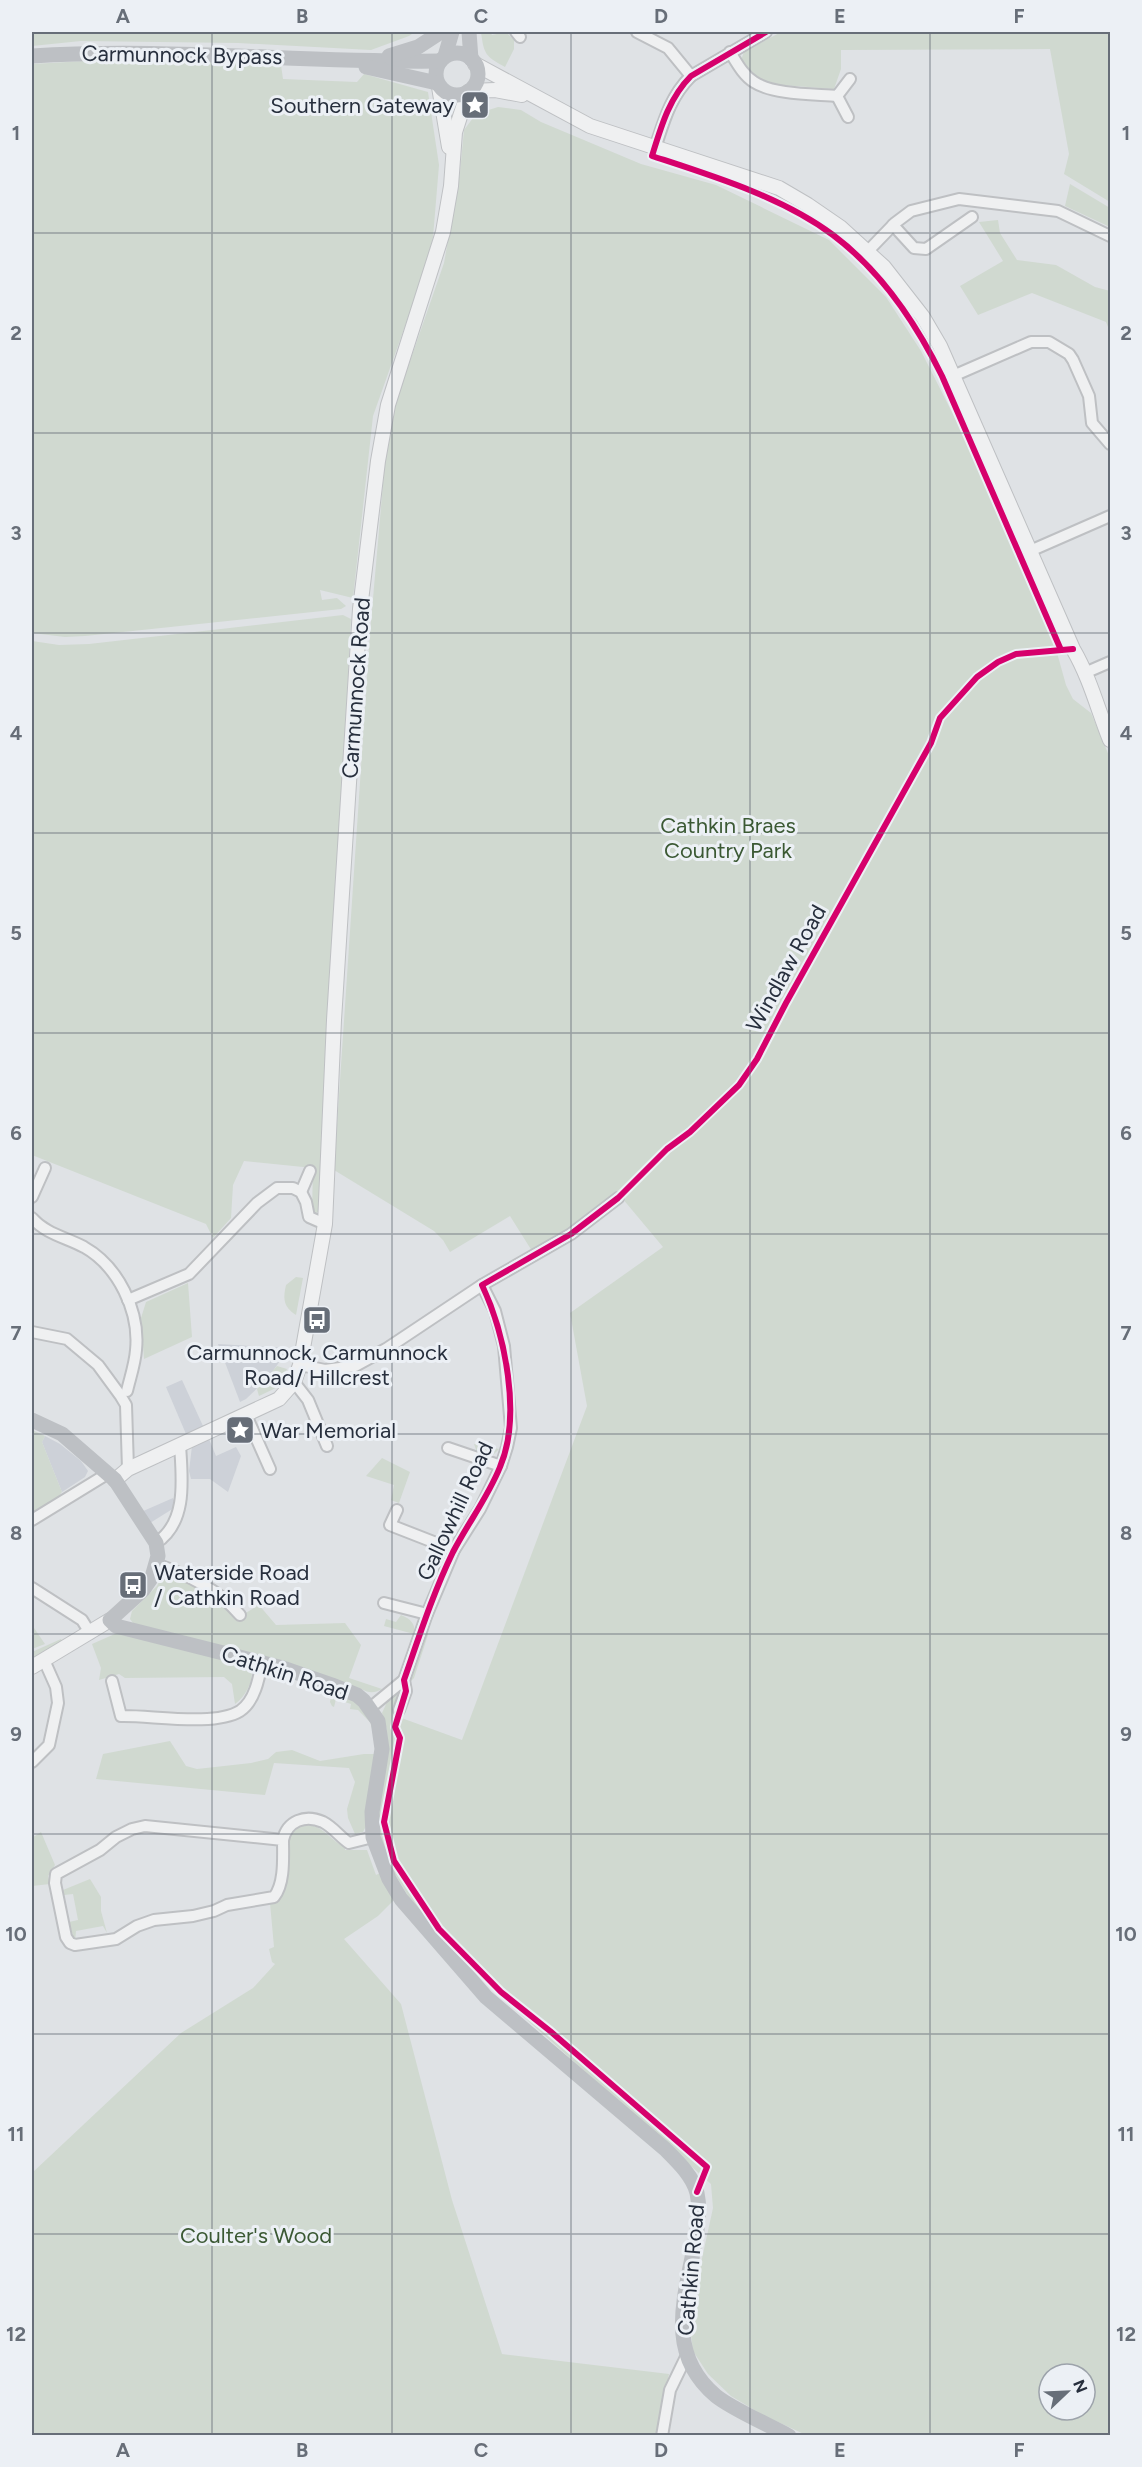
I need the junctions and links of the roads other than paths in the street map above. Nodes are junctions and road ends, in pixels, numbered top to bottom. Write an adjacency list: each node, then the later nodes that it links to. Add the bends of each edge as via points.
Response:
1 (441, 32): 10 (main road, via 412,49)
2 (452, 32): 8 (main road)
3 (469, 32): 11 (main road)
4 (766, 32): 6 (street)
5 (643, 33): 12 (street, via 668,48)
6 (730, 52): 12 (street); 16 (street, via 744,73 770,89)
7 (32, 56): 9 (main road, Carmunnock Bypass, via 150,52)
8 (443, 58): 10 (main road, Carmunnock Bypass); 11 (main road, via 459,53); 14 (main road, via 435,74)
9 (332, 60): 10 (main road, Carmunnock Bypass); 14 (main road, Carmunnock Bypass)
10 (371, 61)
11 (473, 61): 15 (main road, via 478,78); 17 (street)
12 (690, 76): 19 (street, via 672,100)
13 (850, 79): 16 (street)
14 (438, 85): 15 (main road, via 450,95); 20 (street, Carmunnock Road)
15 (469, 91): 17 (street, via 507,92); 20 (street, Carmunnock Road, via 454,132)
16 (837, 96): 18 (street)
17 (538, 100): 19 (street, via 590,126)
18 (848, 117)
19 (655, 148): 24 (street, via 779,188)
20 (451, 164): 38 (street, Carmunnock Road, via 443,232 388,405 360,609)
21 (972, 217): 22 (street, via 926,249 914,248)
22 (893, 225): 23 (street, via 912,211 959,199 1058,211); 24 (street)
23 (1110, 236)
24 (868, 250): 25 (street, via 923,317)
25 (953, 376): 26 (street, via 1031,342 1049,342 1073,360 1089,396 1092,423); 28 (street)
26 (1110, 444)
27 (1110, 516): 28 (street)
28 (1030, 551): 30 (street)
29 (1110, 662): 30 (street)
30 (1087, 672): 31 (street)
31 (1110, 740)
32 (310, 1171): 34 (street)
33 (40, 1172): 35 (street)
34 (301, 1192): 38 (street, via 309,1217); 40 (street, via 277,1188 189,1274)
35 (32, 1197)
36 (618, 1198): 39 (street, via 571,1234)
37 (32, 1218): 40 (street, via 45,1231 100,1258)
38 (325, 1224): 42 (street, Carmunnock Road)
39 (482, 1285): 42 (street, via 355,1366 324,1370); 50 (street, Gallowhill Road, via 495,1311 505,1356 511,1428)
40 (128, 1300): 44 (street, via 136,1336)
41 (32, 1332): 51 (street, via 67,1339 98,1365 120,1395 126,1406)
42 (300, 1365): 43 (street, Carmunnock Road)
43 (294, 1382): 45 (street, via 279,1399); 48 (street, via 308,1400)
44 (127, 1391)
45 (246, 1416): 47 (street); 52 (street)
46 (32, 1420): 53 (main road, via 62,1434)
47 (180, 1445): 51 (street); 56 (street, via 180,1508 172,1527)
48 (327, 1446)
49 (448, 1448): 50 (street)
50 (501, 1466): 57 (street, Gallowhill Road)
51 (128, 1469): 53 (street)
52 (270, 1469)
53 (111, 1477): 55 (street); 56 (main road)
54 (397, 1510): 57 (street, via 390,1525)
55 (32, 1520)
56 (156, 1543): 58 (main road)
57 (454, 1550): 61 (street, Gallowhill Road)
58 (156, 1564): 62 (street, via 203,1583); 63 (main road, via 143,1590)
59 (32, 1588): 64 (street, via 82,1620)
60 (384, 1603): 61 (street)
61 (427, 1614): 67 (street, Gallowhill Road)
62 (240, 1615)
63 (110, 1620): 64 (street); 65 (main road, Cathkin Road, via 124,1629)
64 (90, 1633): 66 (street)
65 (262, 1662): 68 (street, via 254,1693 241,1710 213,1717 121,1716); 69 (main road, Cathkin Road, via 357,1695)
66 (38, 1663): 71 (street, via 56,1687 58,1703 49,1745)
67 (404, 1680): 69 (street); 70 (street, Gallowhill Road, via 406,1691)
68 (112, 1681)
69 (370, 1708): 72 (main road, Cathkin Road, via 378,1720 382,1749 372,1812)
70 (399, 1710)
71 (32, 1762)
72 (373, 1837): 73 (street, via 349,1843 322,1822 310,1819 289,1825); 74 (main road, Cathkin Road, via 401,1899 486,1997 665,2149 691,2179 697,2192 699,2220 683,2304 681,2328)
73 (283, 1840): 73 (street, via 279,1891 274,1897 193,1916 154,1920 116,1940 75,1945 66,1937 56,1874 132,1829 155,1826)
74 (686, 2357): 75 (street, via 670,2390); 76 (main road, Cathkin Road, via 696,2375 717,2397)
75 (662, 2436)
76 (789, 2436)

